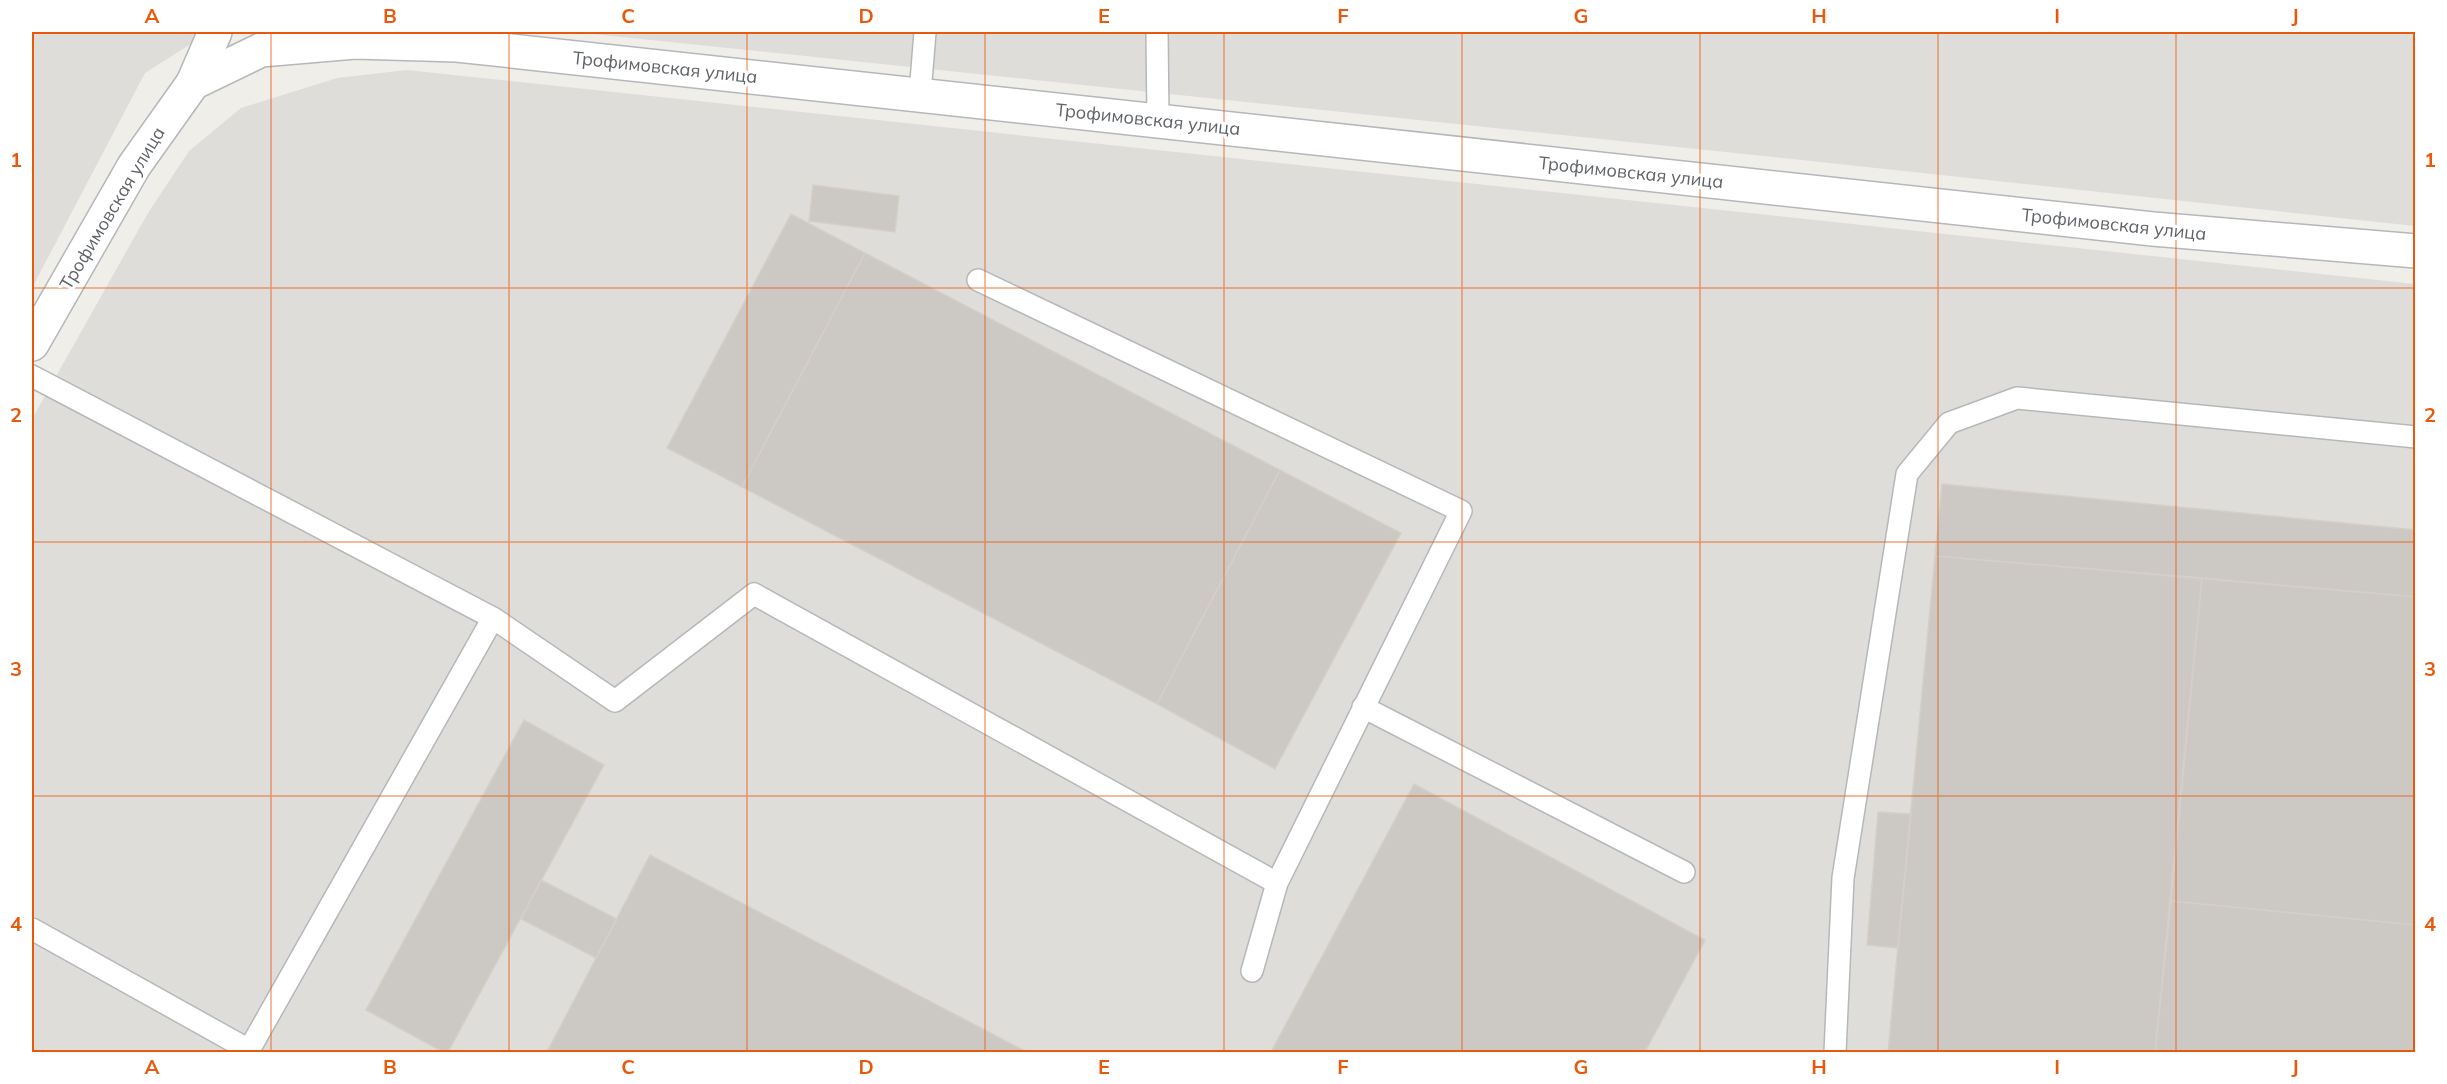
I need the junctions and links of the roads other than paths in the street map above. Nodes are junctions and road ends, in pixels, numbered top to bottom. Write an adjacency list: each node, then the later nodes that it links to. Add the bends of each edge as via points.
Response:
1 (215, 32): 5 (street)
2 (925, 32): 6 (lane)
3 (1157, 32): 7 (lane)
4 (453, 38): 5 (street, Трофимовская улица, via 261,50); 6 (street, Трофимовская улица)
5 (193, 83): 10 (street, Трофимовская улица, via 134,166)
6 (920, 94): 7 (street, Трофимовская улица)
7 (1158, 120): 8 (street, Трофимовская улица, via 2153,229)
8 (2415, 251)
9 (978, 280): 14 (lane, via 1461,511)
10 (32, 344)
11 (32, 376): 13 (lane)
12 (2415, 437): 20 (lane, via 2017,398 1949,423 1907,474 1843,878)
13 (493, 618): 16 (lane, via 615,701 754,594); 19 (lane)
14 (1364, 707): 15 (lane); 16 (lane)
15 (1684, 873)
16 (1277, 883): 18 (lane)
17 (32, 930): 19 (lane)
18 (1252, 971)
19 (249, 1051)
20 (1835, 1053)

